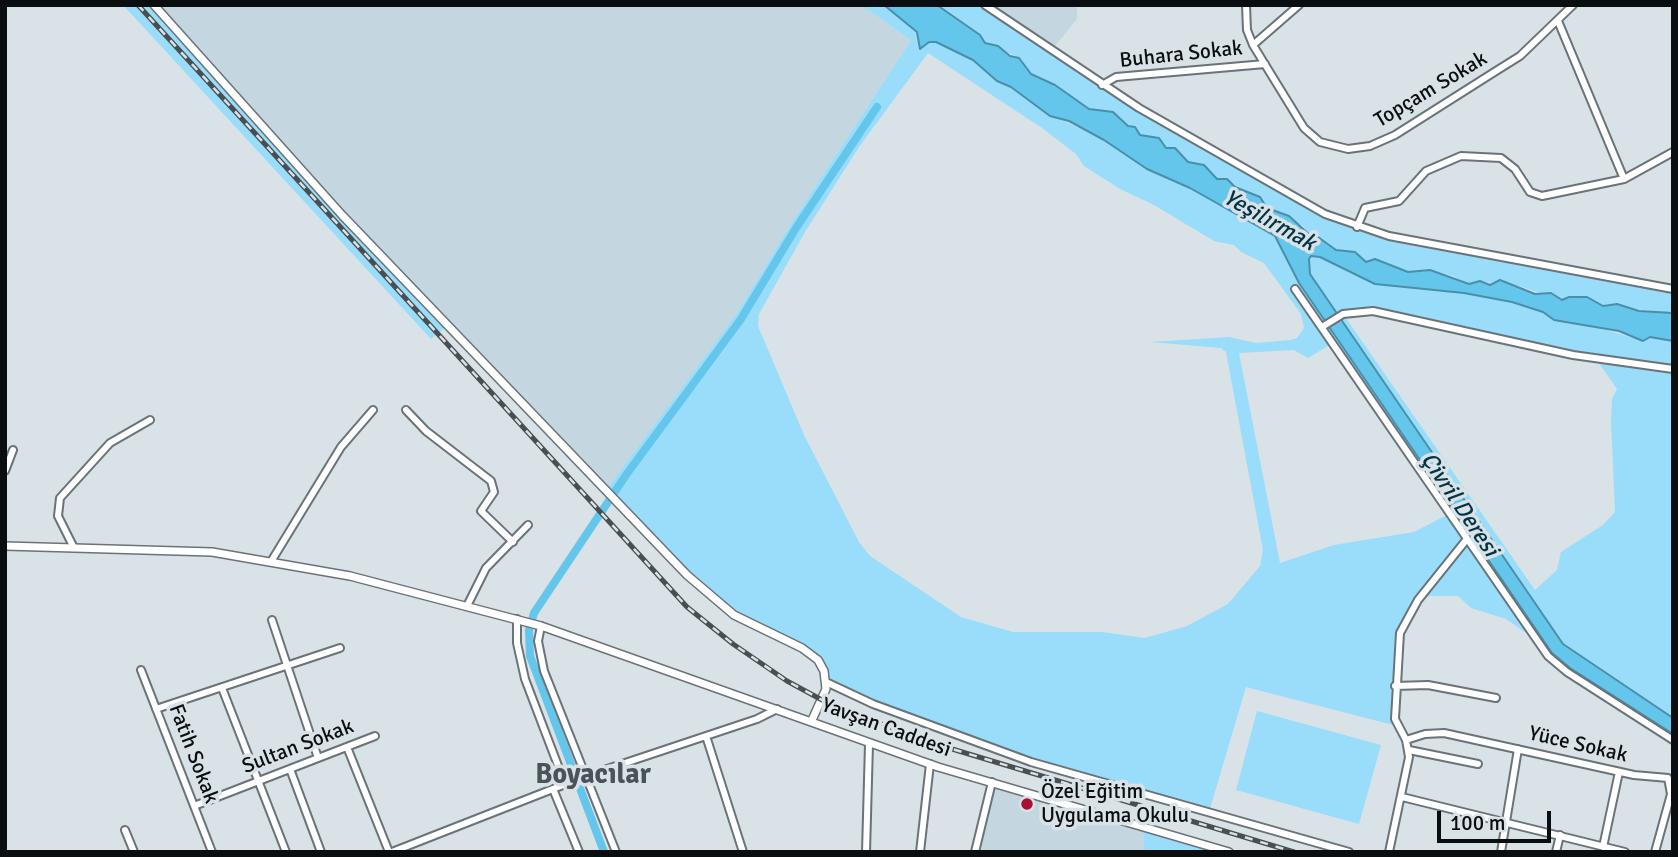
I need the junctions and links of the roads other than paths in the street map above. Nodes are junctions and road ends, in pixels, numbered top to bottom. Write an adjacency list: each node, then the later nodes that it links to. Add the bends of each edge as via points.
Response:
1 (154, 5): 35 (street, via 342,215 709,596 746,622 809,651 822,666)
2 (985, 5): 9 (street)
3 (1246, 5): 7 (street, Topçam Sokak)
4 (1299, 5): 7 (street, Buhara Sokak)
5 (1573, 5): 6 (street, Topçam Sokak)
6 (1558, 21): 8 (street, Topçam Sokak, via 1520,56 1395,135 1359,148 1328,146 1312,136); 11 (street)
7 (1253, 45): 8 (street, Topçam Sokak)
8 (1265, 64): 9 (street, Buhara Sokak, via 1116,77)
9 (1102, 85): 12 (street, via 1289,195)
10 (1673, 152): 11 (street)
11 (1624, 178): 12 (street, via 1552,196 1535,195 1501,158 1461,156 1426,171 1405,198 1365,208)
12 (1357, 226): 14 (street)
13 (1295, 289): 15 (street)
14 (1673, 289)
15 (1325, 325): 16 (street, via 1357,311 1388,313 1547,350); 23 (street)
16 (1673, 369)
17 (373, 410): 27 (street, via 341,447)
18 (406, 410): 24 (street, via 491,481 494,492 481,511)
19 (150, 420): 26 (street, via 110,443 60,498 58,516)
20 (13, 450): 21 (street)
21 (5, 471)
22 (528, 525): 24 (street)
23 (1467, 539): 36 (street, via 1404,623); 45 (street, via 1554,662)
24 (513, 542): 28 (street, via 486,568)
25 (5, 546): 26 (street, Yavşan Caddesi)
26 (74, 548): 27 (street, Yavşan Caddesi, via 212,552)
27 (272, 560): 28 (street, Yavşan Caddesi)
28 (467, 606): 29 (street, Yavşan Caddesi)
29 (517, 619): 31 (street, Yavşan Caddesi); 58 (street, via 525,679)
30 (272, 620): 33 (street)
31 (539, 625): 39 (street, Yavşan Caddesi); 55 (street, via 539,654)
32 (340, 648): 33 (street)
33 (287, 666): 37 (street); 50 (street)
34 (141, 670): 40 (street, Fatih Sokak)
35 (827, 682): 41 (street); 80 (street, via 894,713 1031,762)
36 (1395, 686): 38 (street, via 1428,685); 44 (street, via 1397,726)
37 (222, 688): 40 (street); 56 (street)
38 (1496, 698)
39 (779, 708): 41 (street, Yavşan Caddesi); 43 (street)
40 (156, 709): 61 (street, Fatih Sokak)
41 (812, 720): 46 (street, Yavşan Caddesi)
42 (375, 736): 47 (street, Sultan Sokak)
43 (706, 736): 55 (street); 75 (street)
44 (1406, 740): 48 (street, Yüce Sokak, via 1437,733); 49 (street)
45 (1673, 740)
46 (869, 744): 51 (street, Yavşan Caddesi); 76 (street)
47 (347, 747): 50 (street, Sultan Sokak); 71 (street)
48 (1518, 749): 54 (street, Yüce Sokak); 62 (street)
49 (1409, 750): 52 (street); 60 (street)
50 (318, 758): 53 (street, Sultan Sokak)
51 (930, 764): 57 (street, Yavşan Caddesi); 77 (street)
52 (1478, 764)
53 (290, 769): 56 (street, Sultan Sokak); 70 (street)
54 (1619, 772): 66 (street); 85 (street, Yüce Sokak, via 1661,776 1671,783)
55 (584, 777): 58 (street); 74 (street)
56 (259, 781): 61 (street, Sultan Sokak); 69 (street)
57 (992, 782): 78 (street); 79 (street, Yavşan Caddesi)
58 (568, 783): 59 (street)
59 (553, 789): 65 (street); 73 (street)
60 (1402, 797): 62 (street); 81 (street)
61 (194, 806): 68 (street, Fatih Sokak)
62 (1506, 821): 64 (street); 82 (street)
63 (125, 830): 67 (street)
64 (1560, 835): 66 (street); 83 (street)
65 (415, 843): 71 (street); 72 (street)
66 (1603, 847): 84 (street)
67 (134, 852)
68 (212, 852)
69 (286, 852)
70 (321, 852)
71 (391, 852)
72 (419, 852)
73 (579, 852)
74 (616, 852)
75 (744, 852)
76 (866, 852)
77 (920, 852)
78 (975, 852)
79 (1229, 852)
80 (1349, 852)
81 (1389, 852)
82 (1500, 852)
83 (1556, 852)
84 (1625, 852)
85 (1655, 852)

